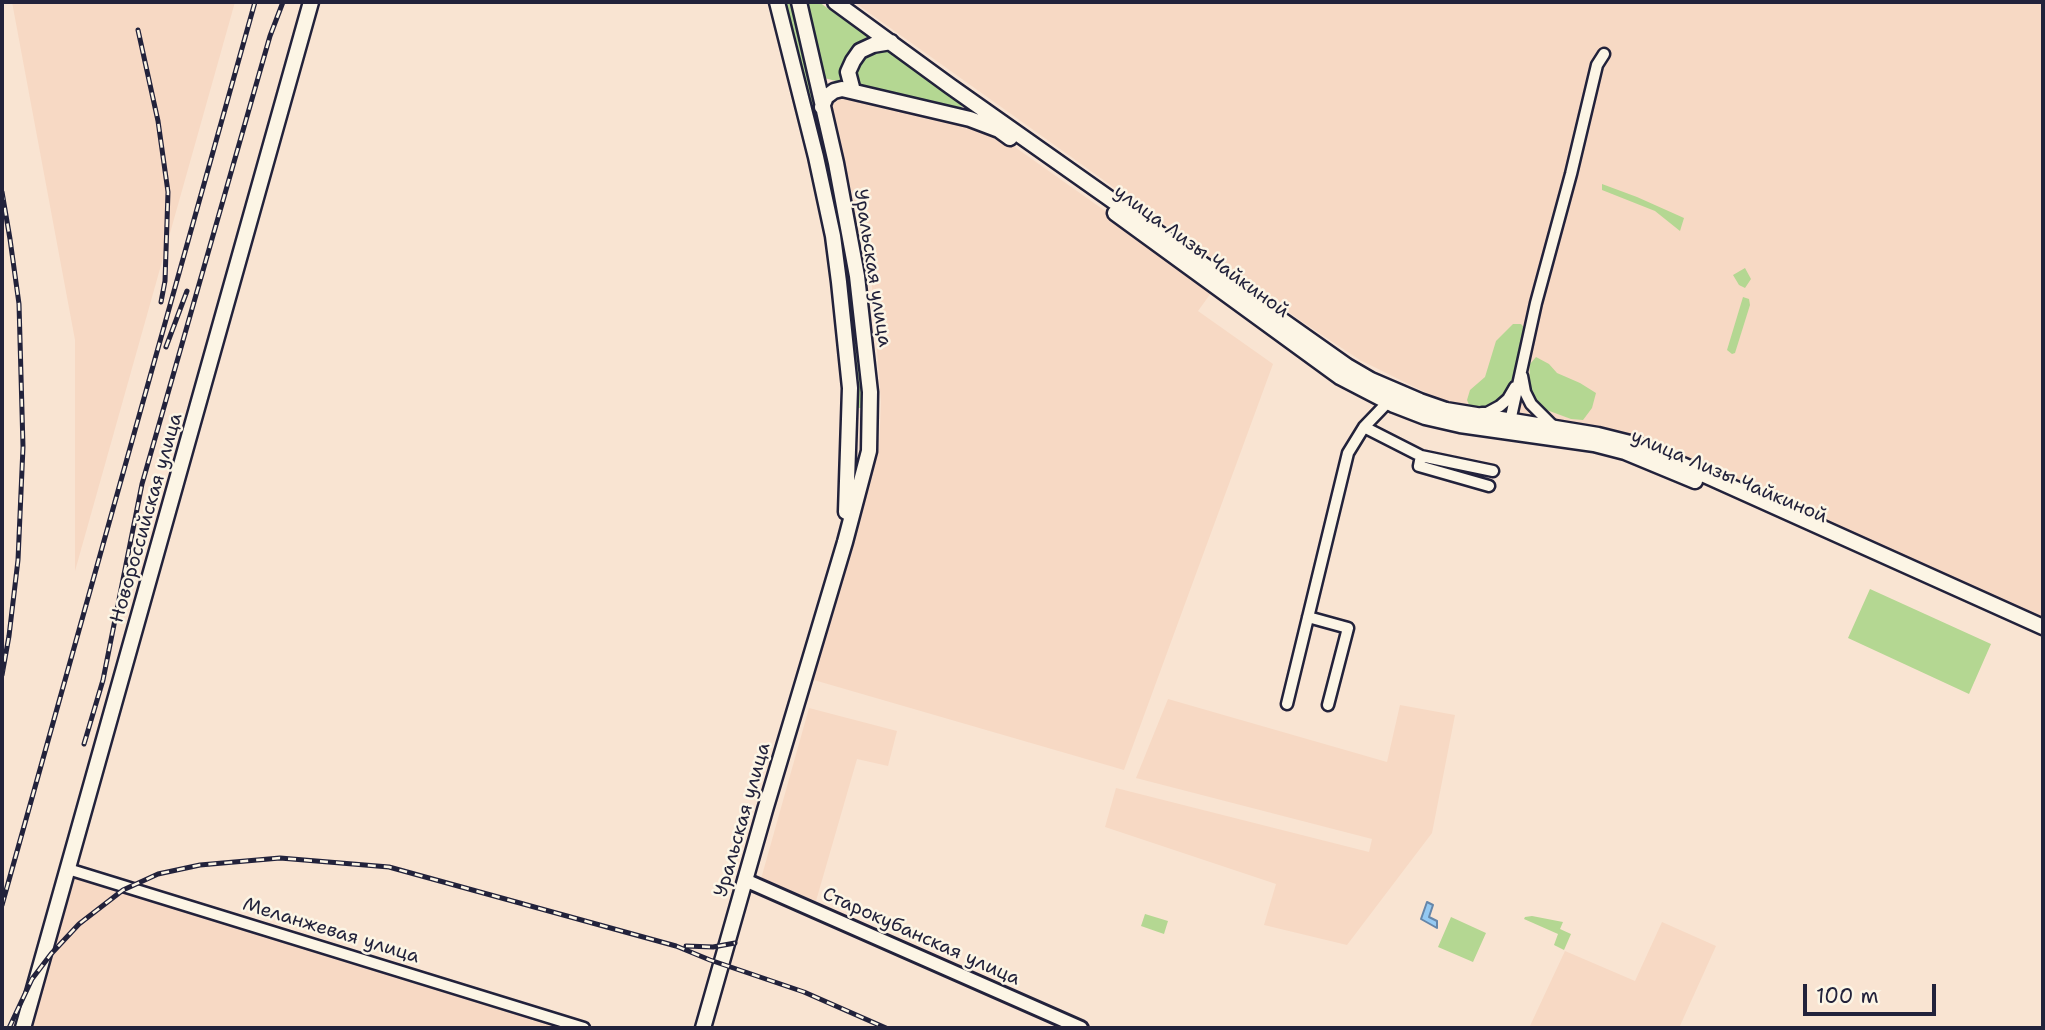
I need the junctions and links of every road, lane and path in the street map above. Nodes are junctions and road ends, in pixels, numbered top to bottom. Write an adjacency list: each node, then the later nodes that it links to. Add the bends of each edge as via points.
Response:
1 (310, 2): 30 (main road, Новороссийская улица)
2 (777, 2): 11 (main road, Уральская улица)
3 (799, 2): 8 (main road, Уральская улица)
4 (835, 2): 5 (main road)
5 (891, 42): 7 (main road, via 860,51 848,72); 9 (main road)
6 (1604, 54): 12 (street, via 1597,65)
7 (853, 91): 8 (main road, via 834,91); 9 (main road)
8 (822, 107): 10 (main road, Уральская улица)
9 (1008, 131): 13 (main road, улица Лизы Чайкиной, via 1340,377); 15 (main road, улица Лизы Чайкиной, via 1347,366 1420,401)
10 (843, 201): 11 (main road, via 839,228); 14 (main road, Уральская улица)
11 (832, 236): 19 (main road, Уральская улица, via 850,388)
12 (1521, 370): 15 (street, via 1515,388 1500,406 1487,413); 17 (street); 18 (street, via 1531,404)
13 (1388, 402): 16 (street); 17 (main road, улица Лизы Чайкиной, via 1460,425)
14 (870, 403): 19 (main road); 23 (main road, Уральская улица, via 869,451)
15 (1463, 414): 17 (main road, улица Лизы Чайкиной)
16 (1364, 427): 20 (street); 25 (street, via 1348,453)
17 (1509, 427): 18 (main road, улица Лизы Чайкиной); 24 (main road, улица Лизы Чайкиной, via 1625,452)
18 (1554, 427): 24 (main road, улица Лизы Чайкиной, via 1638,446)
19 (850, 431): 23 (main road, Уральская улица)
20 (1421, 456): 21 (street); 22 (street, via 1419,466)
21 (1493, 471)
22 (1489, 486)
23 (845, 542): 31 (main road, Уральская улица)
24 (1925, 579): 26 (main road, улица Лизы Чайкиной); 27 (main road, улица Лизы Чайкиной)
25 (1308, 617): 28 (street); 29 (street, via 1348,628)
26 (2043, 627)
27 (2043, 638)
28 (1287, 704)
29 (1328, 705)
30 (68, 869): 32 (main road, Новороссийская улица); 33 (street, Меланжевая улица)
31 (745, 880): 34 (main road, Уральская улица); 35 (street, Старокубанская улица)
32 (23, 1028)
33 (584, 1028)
34 (704, 1028)
35 (1081, 1028)

